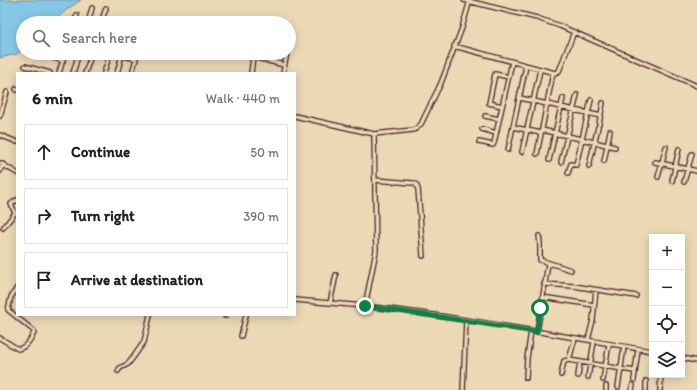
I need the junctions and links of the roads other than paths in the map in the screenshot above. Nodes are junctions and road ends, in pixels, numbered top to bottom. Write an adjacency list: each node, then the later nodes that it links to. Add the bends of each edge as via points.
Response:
1 (464, 0): 2 (street)
2 (470, 1): 7 (street, via 537,18); 8 (street)
3 (92, 8): 5 (street)
4 (106, 8): 6 (street)
5 (90, 16)
6 (103, 16)
7 (574, 32): 34 (street, via 559,71); 36 (street)
8 (454, 46): 20 (street); 61 (street, via 442,83 417,128)
9 (59, 60): 19 (street)
10 (77, 60): 27 (street)
11 (90, 60): 28 (street)
12 (109, 60): 29 (street)
13 (121, 60): 30 (street)
14 (136, 60): 31 (street)
15 (253, 60): 32 (street)
16 (265, 60): 21 (street)
17 (285, 60): 21 (street)
18 (498, 60): 20 (street)
19 (63, 61): 26 (street)
20 (512, 63): 23 (street); 35 (street)
21 (284, 65): 33 (street)
22 (25, 66): 25 (street)
23 (526, 66): 24 (street); 39 (street)
24 (540, 70): 34 (street); 42 (street)
25 (42, 72)
26 (59, 72)
27 (73, 72)
28 (86, 72)
29 (104, 72)
30 (117, 72)
31 (132, 72)
32 (251, 72)
33 (283, 72)
34 (553, 73): 44 (street)
35 (509, 77): 45 (street); 45 (street, via 495,74 489,103)
36 (697, 86)
37 (7, 92): 49 (street)
38 (577, 95): 47 (street)
39 (520, 98): 42 (street); 54 (street)
40 (563, 98): 46 (street)
41 (591, 100): 48 (street)
42 (534, 101): 44 (street); 56 (street)
43 (603, 103): 52 (street)
44 (547, 104): 46 (street); 57 (street)
45 (502, 106): 53 (street)
46 (562, 107): 47 (street); 60 (street)
47 (574, 110): 48 (street); 63 (street)
48 (588, 113): 52 (street); 64 (street)
49 (0, 116)
50 (296, 116): 61 (street)
51 (485, 116): 53 (street)
52 (601, 116): 67 (street)
53 (499, 119): 59 (street)
54 (514, 126): 56 (street); 72 (street)
55 (482, 129): 59 (street)
56 (527, 130): 57 (street); 73 (street)
57 (541, 131): 60 (street); 74 (street)
58 (610, 131): 68 (street)
59 (496, 132): 66 (street, via 493,145)
60 (555, 133): 63 (street); 76 (street)
61 (374, 134): 90 (street)
62 (0, 135): 65 (street)
63 (567, 136): 64 (street); 78 (street)
64 (581, 139): 67 (street); 88 (street, via 576,165 571,164)
65 (16, 142)
66 (479, 142)
67 (594, 142): 68 (street); 82 (street)
68 (607, 145): 69 (street); 77 (street)
69 (615, 147)
70 (666, 147): 81 (street)
71 (680, 149): 83 (street)
72 (508, 150)
73 (522, 152)
74 (537, 154)
75 (692, 154): 84 (street)
76 (549, 160)
77 (604, 161)
78 (561, 162)
79 (655, 162): 81 (street)
80 (2, 164): 85 (street); 87 (street)
81 (662, 164): 83 (street); 89 (street)
82 (589, 166)
83 (676, 166): 84 (street); 91 (street)
84 (688, 169): 86 (street); 92 (street)
85 (0, 171)
86 (697, 171)
87 (16, 172)
88 (568, 173)
89 (658, 177)
90 (375, 180): 96 (street, via 413,183 417,186); 108 (street, via 376,251)
91 (672, 181)
92 (684, 182)
93 (16, 201): 94 (street, via 11,204 15,213)
94 (3, 228)
95 (539, 236): 97 (street, via 539,260)
96 (423, 256)
97 (548, 264): 98 (street); 100 (street)
98 (571, 270)
99 (336, 275): 106 (street)
100 (544, 284): 102 (street); 104 (street)
101 (16, 290): 115 (street, via 8,310 34,333 21,349)
102 (596, 290): 103 (street); 107 (street)
103 (636, 296)
104 (542, 297): 107 (street); 113 (street)
105 (296, 300): 106 (street)
106 (330, 303): 108 (street)
107 (594, 304): 117 (street)
108 (365, 306): 111 (street)
109 (150, 316): 130 (street, via 144,342 128,364)
110 (246, 316): 114 (street)
111 (466, 321): 112 (street); 142 (street)
112 (531, 331): 113 (street); 135 (street)
113 (537, 332): 116 (street)
114 (242, 336)
115 (0, 338)
116 (575, 338): 117 (street); 124 (street)
117 (588, 340): 118 (street)
118 (594, 342): 119 (street); 127 (street)
119 (609, 344): 120 (street); 128 (street)
120 (624, 347): 121 (street); 129 (street)
121 (638, 349): 122 (street); 131 (street)
122 (649, 351)
123 (685, 359): 125 (street)
124 (569, 360): 126 (street); 132 (street, via 564,360)
125 (697, 361)
126 (580, 362): 127 (street); 133 (street)
127 (590, 364): 128 (street); 134 (street)
128 (605, 366): 129 (street); 137 (street)
129 (620, 369): 131 (street); 141 (street)
130 (118, 371)
131 (634, 371): 138 (street)
132 (561, 374)
133 (578, 376)
134 (588, 377)
135 (526, 378)
136 (661, 378): 145 (street)
137 (603, 380)
138 (634, 380)
139 (646, 380): 144 (street)
140 (633, 385): 143 (street)
141 (618, 387)
142 (463, 390)
143 (632, 390)
144 (646, 390)
145 (660, 390)

